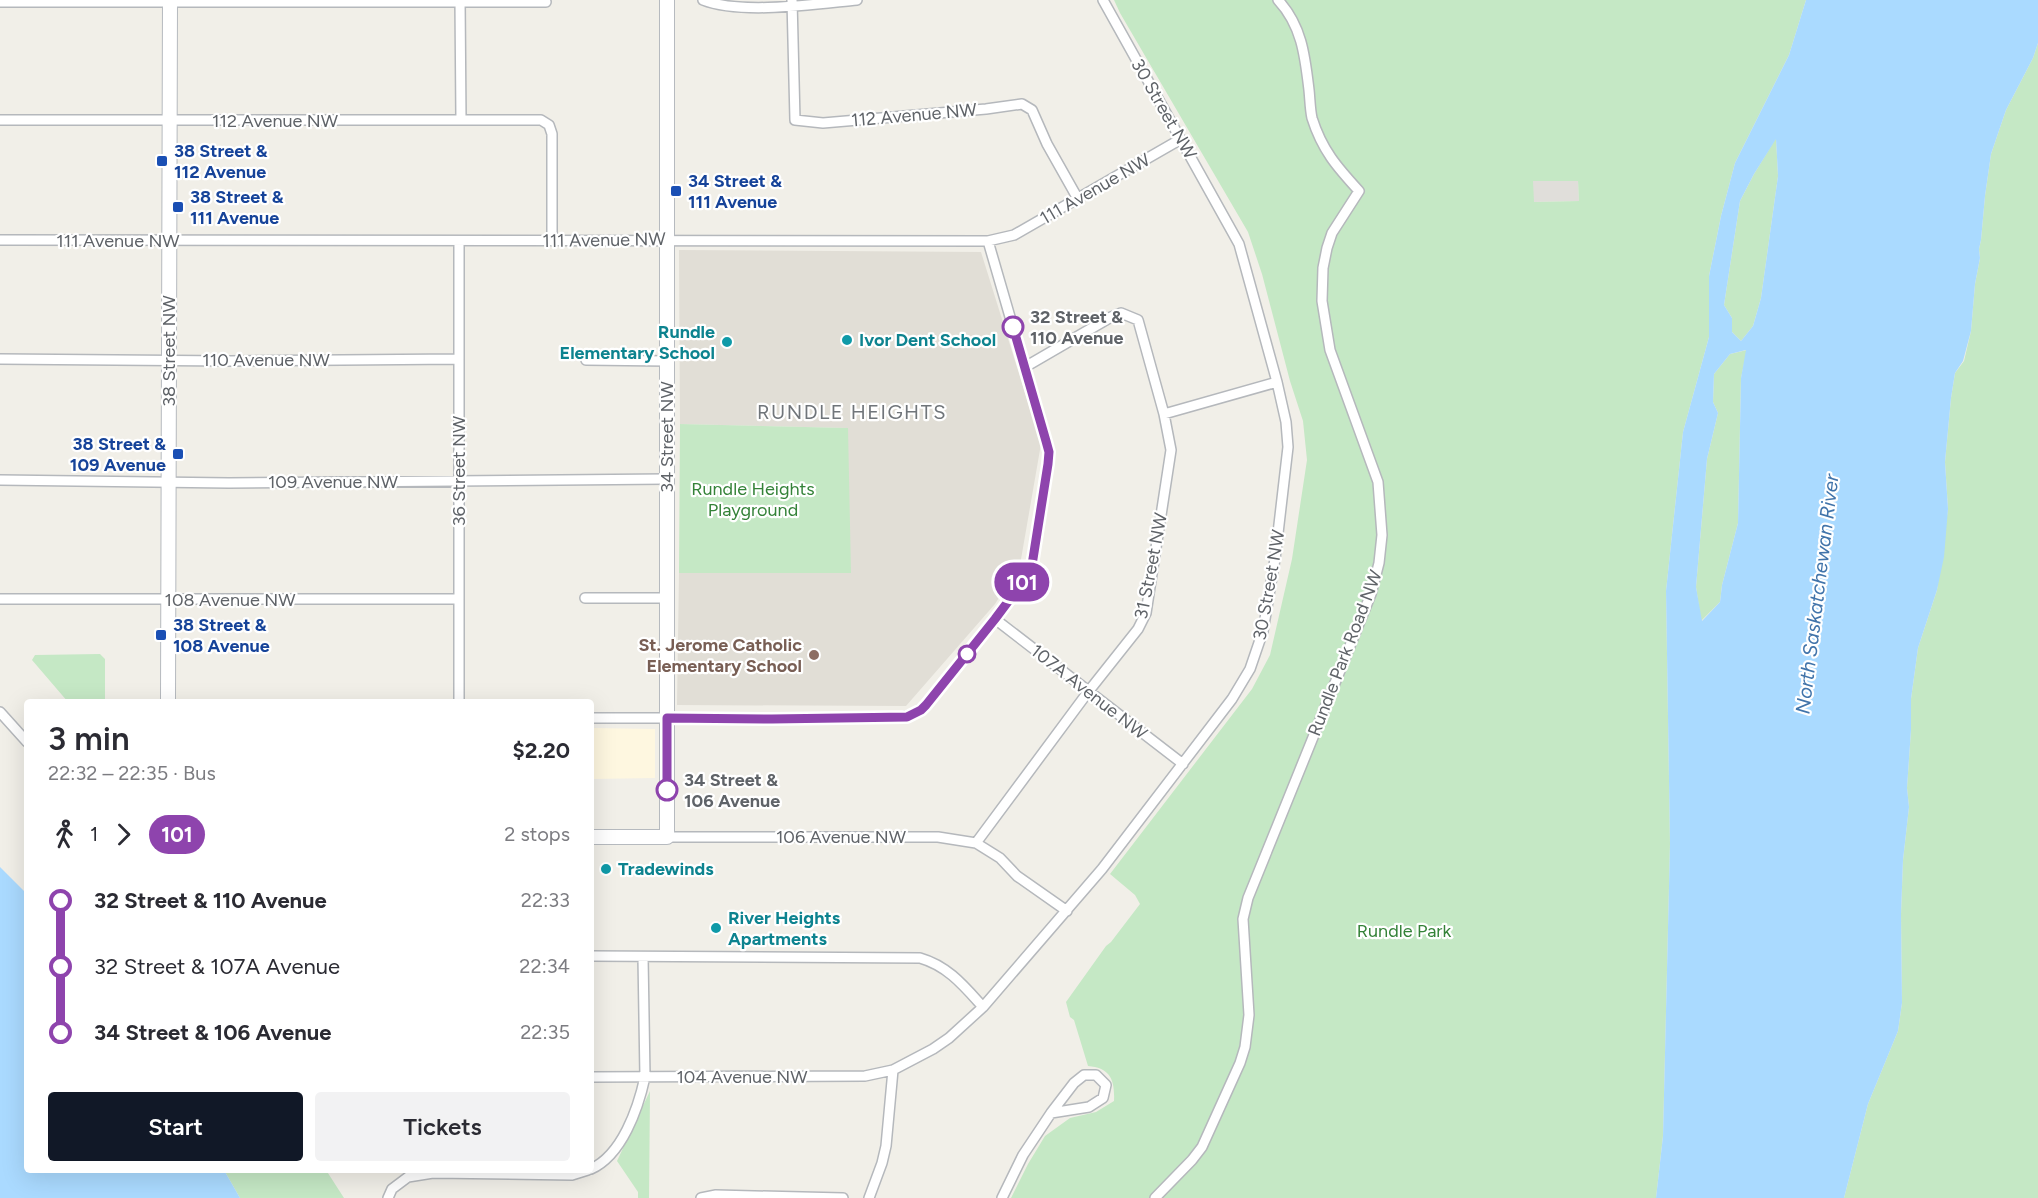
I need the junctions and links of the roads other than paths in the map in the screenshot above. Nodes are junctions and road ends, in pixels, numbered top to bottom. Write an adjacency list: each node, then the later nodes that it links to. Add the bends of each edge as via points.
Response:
1 (460, 0): 7 (street); 9 (street); 12 (street)
2 (667, 0): 17 (street, 34 Street NW)
3 (704, 0): 10 (street, via 734,7)
4 (857, 0): 10 (street)
5 (1103, 0): 14 (street, 30 Street NW)
6 (1278, 0): 68 (street, Rundle Park Road NW, via 1294,22 1302,43 1312,116 1319,135 1331,160 1359,191 1332,233 1323,268 1322,301 1330,350 1378,482 1382,535 1371,594 1248,898 1243,935 1249,1015 1240,1063 1202,1147)
7 (170, 1): 8 (street); 13 (street, 38 Street NW)
8 (0, 2)
9 (546, 2)
10 (792, 3): 15 (street, 112 Avenue NW, via 795,120 823,123 1022,104 1032,110)
11 (0, 120): 13 (street, 112 Avenue NW)
12 (461, 120): 13 (street, 112 Avenue NW); 20 (street, 112 Avenue NW, via 541,120 549,125)
13 (170, 121): 18 (street, 38 Street NW)
14 (1181, 139): 15 (street, 111 Avenue NW); 28 (street, 30 Street NW, via 1239,244)
15 (1078, 199): 21 (street, 111 Avenue NW, via 1014,235)
16 (0, 240): 18 (street, 111 Avenue NW)
17 (667, 240): 20 (street, 111 Avenue NW); 21 (street, 111 Avenue NW); 26 (street, 34 Street NW)
18 (169, 241): 19 (street, 111 Avenue NW); 24 (street, 38 Street NW)
19 (459, 241): 20 (street, 111 Avenue NW); 23 (street, 36 Street NW)
20 (552, 241)
21 (988, 241): 27 (street)
22 (0, 359): 24 (street, 110 Avenue NW)
23 (459, 359): 24 (street, 110 Avenue NW); 32 (street, 36 Street NW)
24 (169, 360): 33 (street, 38 Street NW)
25 (586, 360): 26 (street)
26 (667, 361): 30 (street, 34 Street NW)
27 (1025, 367): 29 (street, 31 Street NW, via 1121,313 1138,320 1142,328); 39 (street, via 1049,452 1048,464 1032,565)
28 (1277, 382): 29 (street); 47 (street, 30 Street NW, via 1286,422 1287,464 1259,644 1239,689)
29 (1164, 414): 40 (street, 31 Street NW, via 1171,450 1146,613 1138,629)
30 (666, 479): 32 (street, 109 Avenue NW); 35 (street, 34 Street NW)
31 (0, 480): 33 (street, 109 Avenue NW)
32 (459, 481): 33 (street, 109 Avenue NW); 37 (street, 36 Street NW)
33 (169, 482): 38 (street, 38 Street NW)
34 (585, 598): 35 (street)
35 (667, 598): 45 (street, 34 Street NW)
36 (0, 599): 38 (street, 108 Avenue NW)
37 (459, 599): 38 (street, 108 Avenue NW); 42 (street, 36 Street NW)
38 (169, 600): 41 (street, 38 Street NW)
39 (995, 619): 40 (street, 107A Avenue NW); 45 (street, via 926,705 907,717)
40 (1088, 692): 47 (street, 107A Avenue NW); 50 (street, 31 Street NW)
41 (168, 699)
42 (459, 699)
43 (0, 712): 46 (street)
44 (594, 718): 45 (street)
45 (667, 718): 49 (street, 34 Street NW)
46 (24, 739)
47 (1183, 764): 51 (street, 30 Street NW)
48 (594, 837): 49 (street, 106 Avenue NW)
49 (667, 837): 50 (street, 106 Avenue NW, via 938,837)
50 (976, 843): 51 (street, 106 Avenue NW)
51 (1067, 911): 54 (street, 30 Street NW)
52 (594, 956): 53 (street)
53 (643, 957): 54 (street, via 920,958 955,976); 57 (street)
54 (983, 1007): 55 (street, 30 Street NW, via 949,1038)
55 (893, 1070): 57 (street, 104 Avenue NW, via 835,1077); 66 (street, via 886,1146)
56 (594, 1077): 57 (street, 104 Avenue NW)
57 (645, 1077): 59 (street, via 623,1138 609,1157)
58 (1051, 1113): 58 (street, via 1084,1075 1096,1075 1106,1085 1103,1098 1089,1107); 67 (street, via 1023,1155)
59 (594, 1166)
60 (433, 1173): 63 (street, via 408,1177 392,1189)
61 (433, 1173): 62 (street)
62 (578, 1173)
63 (388, 1198)
64 (701, 1198): 65 (street)
65 (843, 1198)
66 (869, 1198)
67 (1002, 1198)
68 (1155, 1198)

